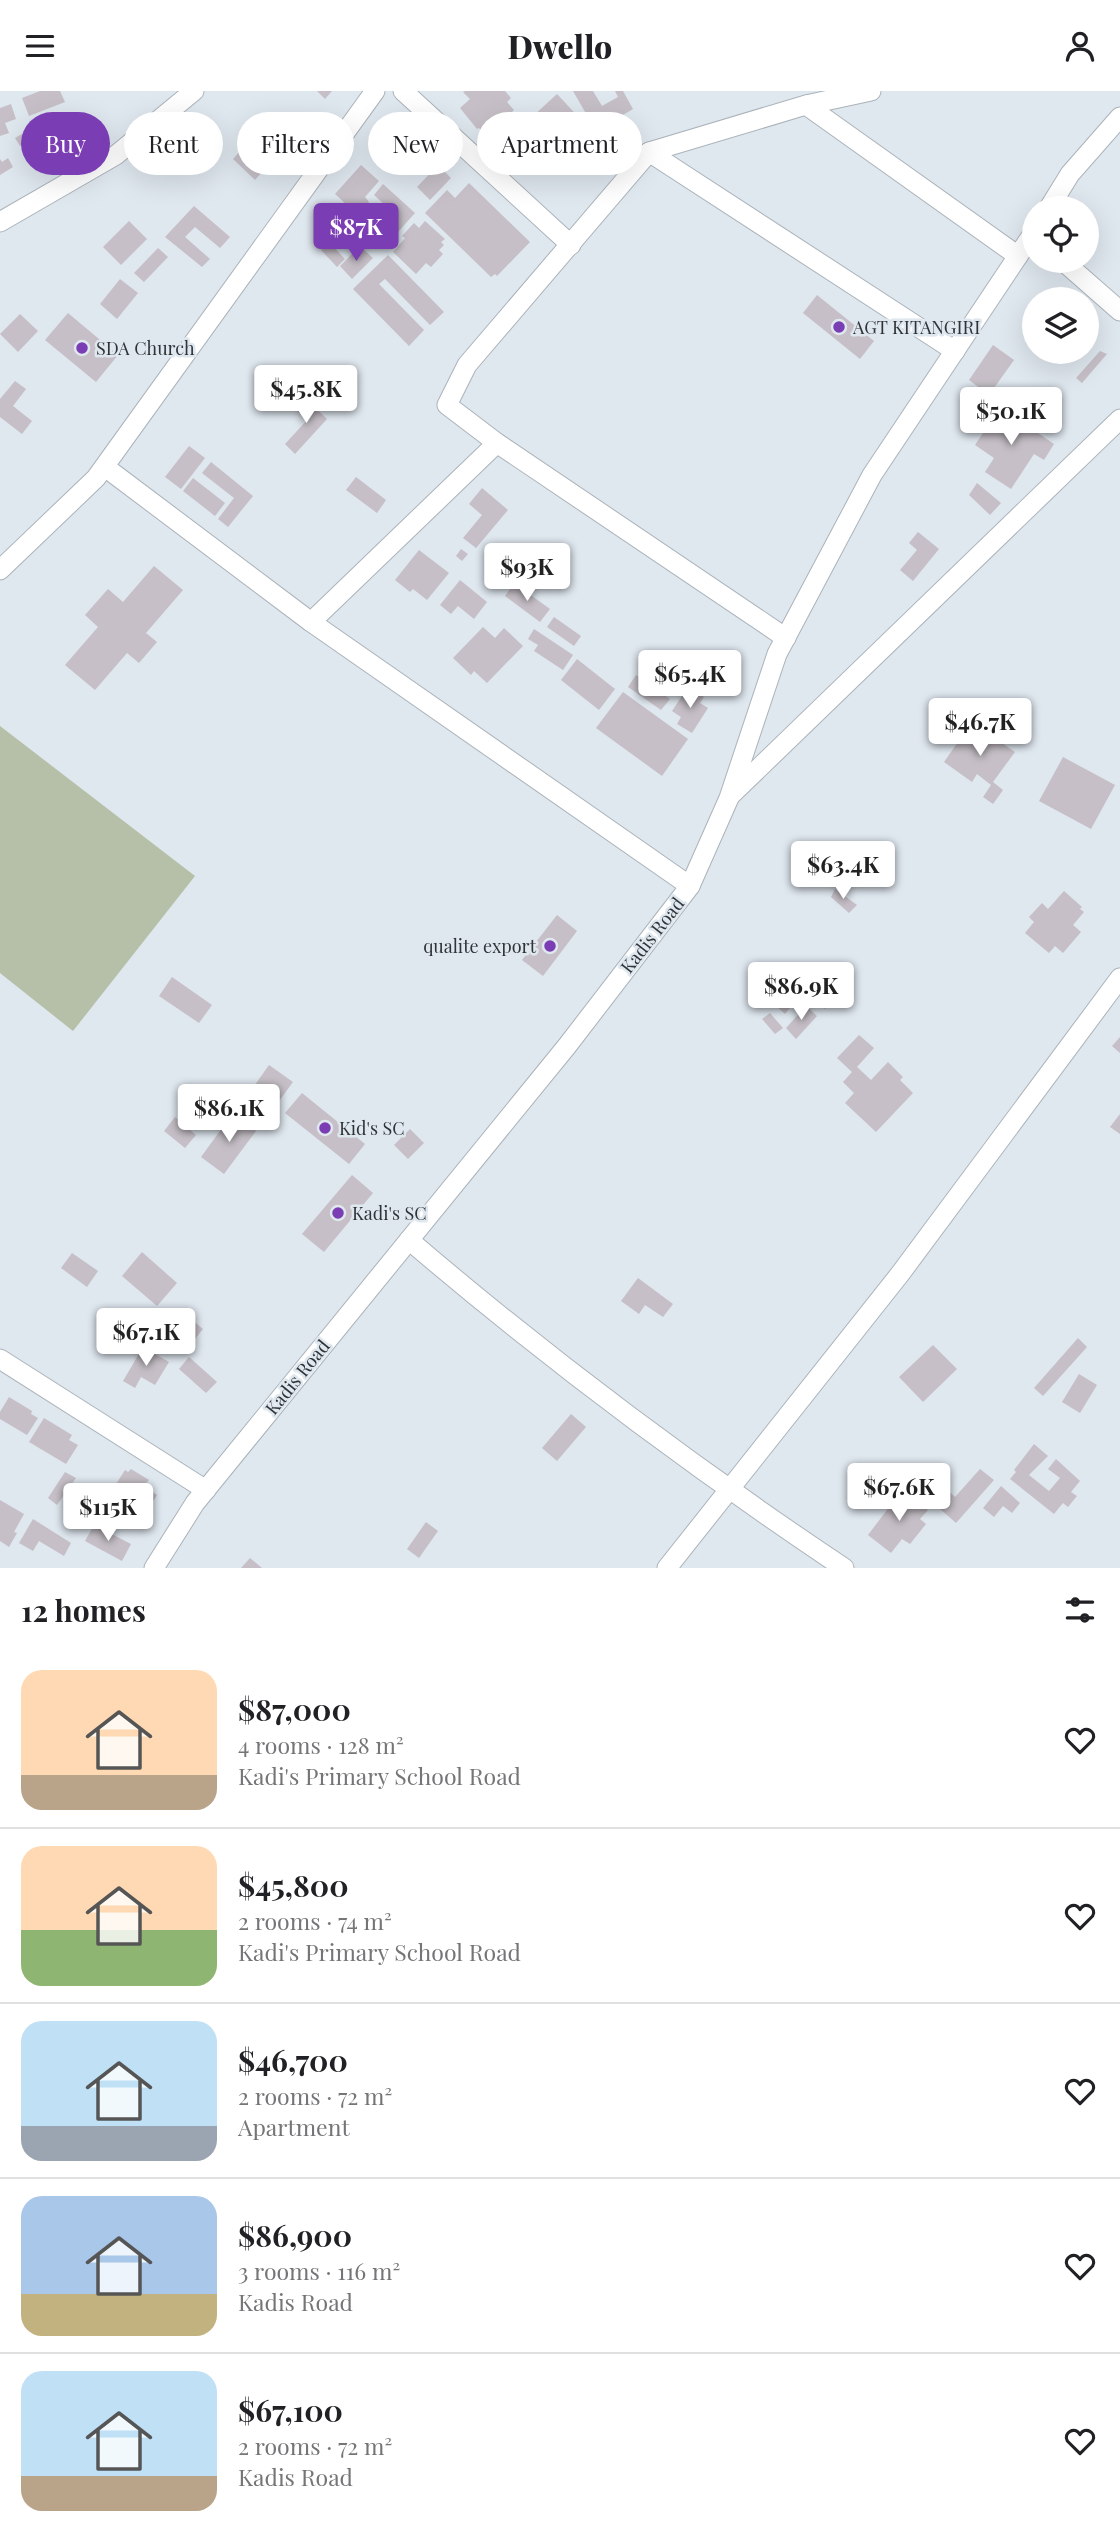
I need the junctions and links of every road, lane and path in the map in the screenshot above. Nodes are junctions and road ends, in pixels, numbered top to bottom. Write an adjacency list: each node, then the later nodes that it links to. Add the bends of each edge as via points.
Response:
1 (194, 91): 9 (street, via 116,155)
2 (375, 91): 18 (street)
3 (403, 91): 10 (street)
4 (871, 91): 5 (street)
5 (806, 105): 7 (street); 12 (street)
6 (1120, 117): 8 (street)
7 (649, 152): 10 (street); 15 (street)
8 (1056, 196)
9 (0, 222)
10 (571, 246): 17 (street, via 467,365 447,405)
11 (1022, 250): 12 (street, Kadis Road)
12 (1018, 256): 15 (street, Kadis Road)
13 (1077, 273): 14 (street)
14 (1120, 311)
15 (955, 351): 21 (street, Kadis Road, via 872,475)
16 (1120, 419): 22 (street)
17 (497, 443): 20 (street); 21 (street)
18 (105, 467): 19 (street); 20 (street)
19 (0, 570)
20 (311, 622): 23 (street)
21 (786, 638): 22 (street, Kadis Road)
22 (729, 797): 23 (street, Kadis Road)
23 (690, 887): 25 (street, Kadis Road)
24 (1120, 978): 27 (street, via 900,1274)
25 (409, 1240): 27 (street, via 498,1316); 28 (street, Kadis Road)
26 (0, 1359): 28 (street)
27 (730, 1489): 30 (street); 31 (street)
28 (206, 1490): 29 (street, Kadis Road)
29 (154, 1568)
30 (667, 1568)
31 (844, 1568)

